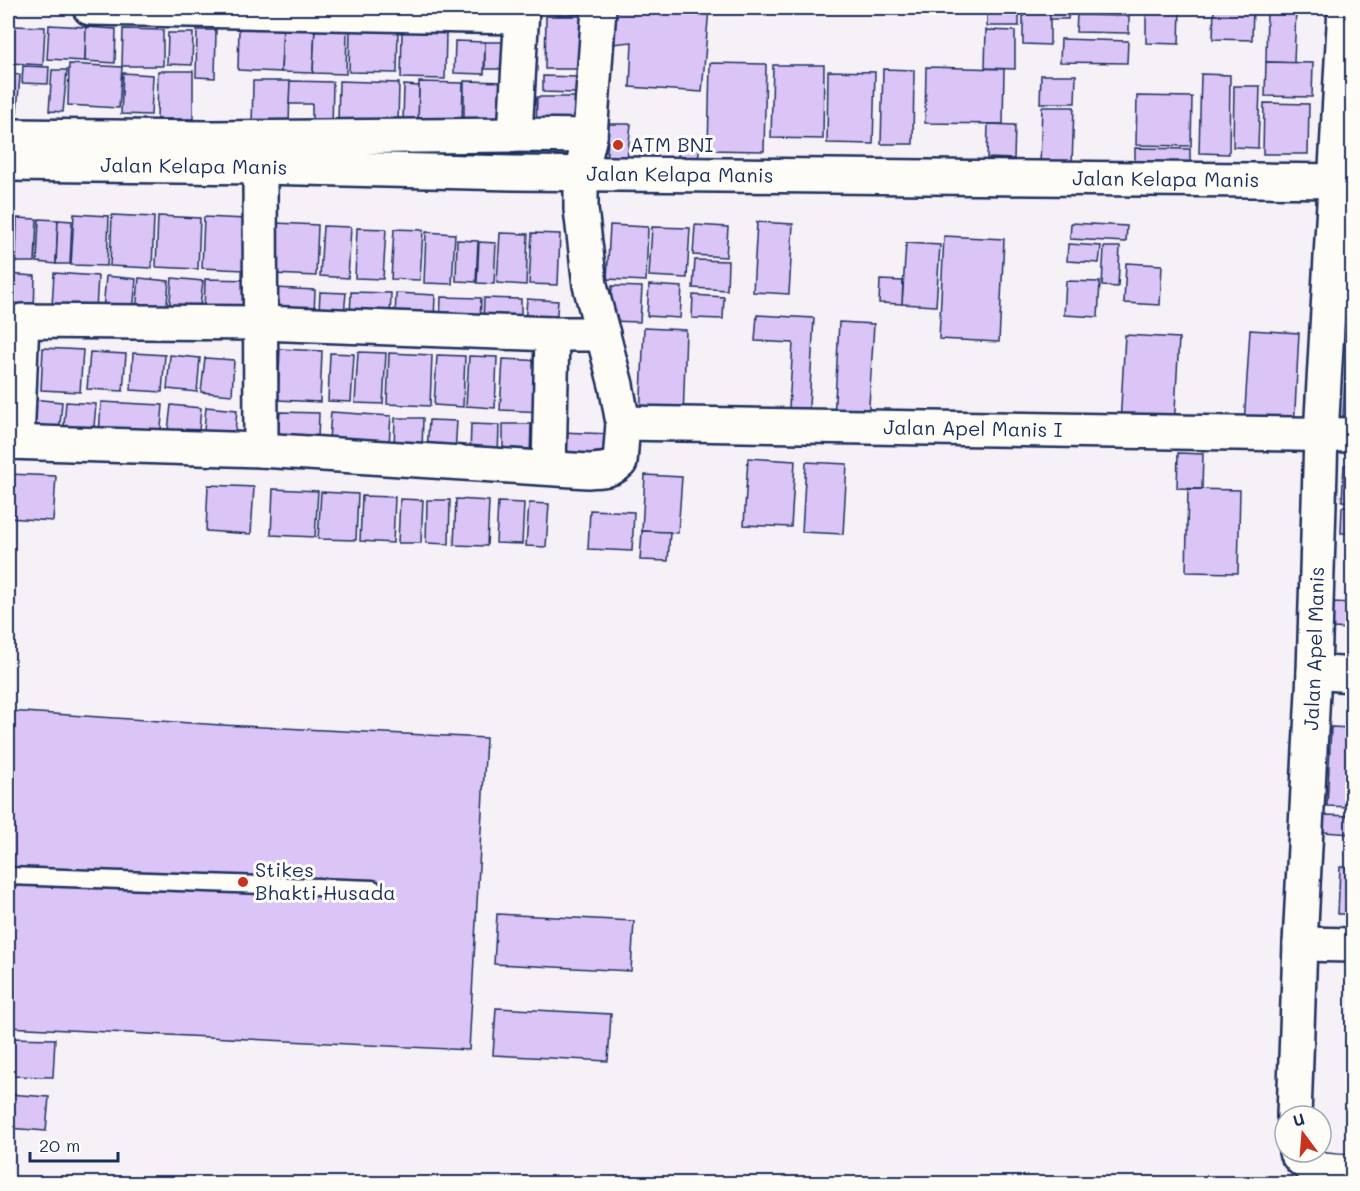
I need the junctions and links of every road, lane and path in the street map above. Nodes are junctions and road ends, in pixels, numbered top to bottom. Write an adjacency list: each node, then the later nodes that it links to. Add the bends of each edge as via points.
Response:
1 (90, 8): 2 (street)
2 (95, 8): 5 (street)
3 (599, 8): 8 (street)
4 (1346, 8): 12 (street, Jalan Apel Manis)
5 (522, 12): 6 (street)
6 (516, 135): 7 (street); 8 (street)
7 (8, 136)
8 (590, 136): 11 (street)
9 (8, 164): 10 (street, Jalan Kelapa Manis)
10 (260, 167): 11 (street, Jalan Kelapa Manis); 13 (street)
11 (581, 174): 12 (street, Jalan Kelapa Manis); 15 (street, via 590,285)
12 (1344, 181): 17 (street, Jalan Apel Manis)
13 (261, 323): 14 (street); 18 (street, via 21,321); 19 (street)
14 (552, 334): 15 (street); 20 (street)
15 (603, 334): 16 (street)
16 (623, 423): 17 (street, Jalan Apel Manis I); 20 (street, via 620,462 610,470)
17 (1337, 435): 21 (street, Jalan Apel Manis)
18 (12, 442): 19 (street)
19 (261, 450): 20 (street)
20 (549, 468)
21 (1314, 672): 22 (street); 25 (street, Jalan Apel Manis)
22 (1353, 675)
23 (8, 876): 24 (lane)
24 (373, 889)
25 (1300, 944): 26 (street); 27 (street, Jalan Apel Manis)
26 (1353, 945)
27 (1294, 1104)
28 (1312, 1164): 29 (street, via 1324,1171)
29 (1353, 1172)

